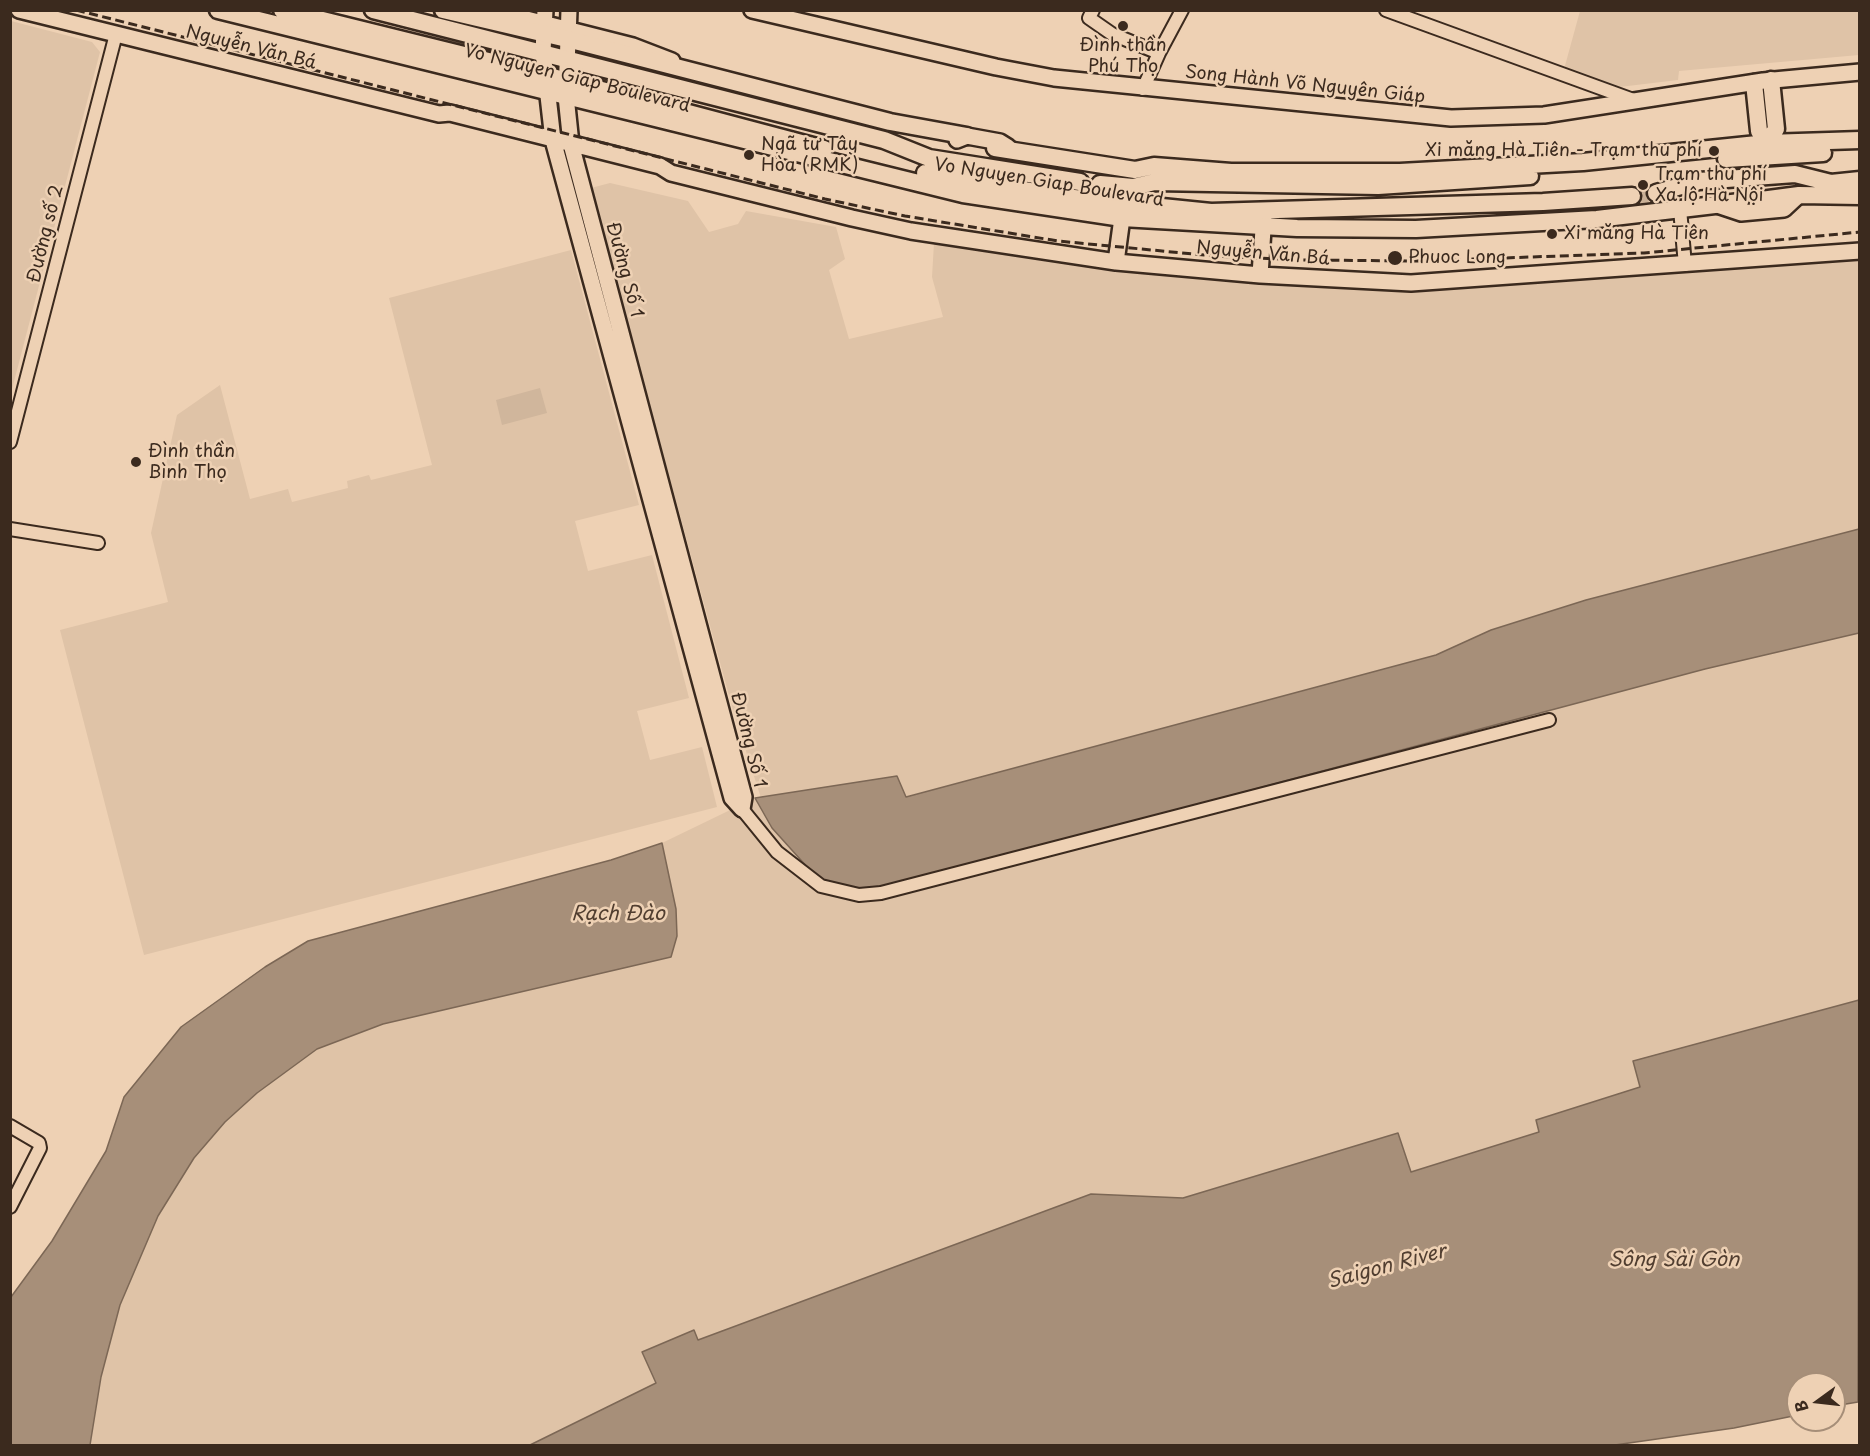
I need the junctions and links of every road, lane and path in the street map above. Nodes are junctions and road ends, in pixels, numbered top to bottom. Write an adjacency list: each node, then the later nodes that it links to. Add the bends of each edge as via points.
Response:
1 (19, 10): 14 (main road, Nguyễn Văn Bá)
2 (218, 10): 23 (highway, Vo Nguyen Giap Boulevard)
3 (282, 10): 23 (highway, Vo Nguyen Giap Boulevard)
4 (373, 10): 16 (highway, Vo Nguyen Giap Boulevard)
5 (490, 10): 13 (main road, Vo Nguyen Giap Boulevard)
6 (569, 10): 15 (main road, Đường Số 1)
7 (752, 10): 25 (main road, Song Hành Võ Nguyên Giáp, via 996,67)
8 (1093, 10): 19 (street, via 1089,18 1112,34)
9 (1182, 10): 19 (street)
10 (1386, 10): 12 (street)
11 (450, 12): 13 (highway, Vo Nguyen Giap Boulevard); 16 (highway)
12 (1420, 16): 27 (street)
13 (544, 23): 15 (highway, Vo Nguyen Giap Boulevard); 17 (highway); 18 (main road, Đường Số 1)
14 (116, 34): 32 (main road, Nguyễn Văn Bá, via 439,114 450,113); 62 (street, Đường số 2)
15 (567, 34): 20 (main road, Đường Số 1); 30 (highway, Vo Nguyen Giap Boulevard)
16 (482, 37): 17 (highway, Vo Nguyen Giap Boulevard)
17 (522, 47): 18 (highway, Vo Nguyen Giap Boulevard)
18 (543, 52): 20 (highway, Vo Nguyen Giap Boulevard); 23 (main road, Đường Số 1)
19 (1159, 53): 25 (street)
20 (566, 58): 26 (main road, Đường Số 1); 28 (highway, Vo Nguyen Giap Boulevard)
21 (1860, 72): 22 (main road, Song Hành Võ Nguyên Giáp)
22 (1771, 80): 24 (main road, Song Hành Võ Nguyên Giáp); 31 (highway, via 1776,129)
23 (545, 83): 26 (highway, Vo Nguyen Giap Boulevard); 32 (main road, Đường Số 1)
24 (1754, 83): 27 (main road, Song Hành Võ Nguyên Giáp); 31 (highway, via 1760,131)
25 (1143, 88): 27 (main road, Song Hành Võ Nguyên Giáp, via 1451,118 1544,115)
26 (566, 89): 34 (main road, Đường Số 1); 53 (highway, Vo Nguyen Giap Boulevard, via 945,178 1064,197); 54 (highway, Vo Nguyen Giap Boulevard, via 963,194)
27 (1638, 101)
28 (884, 140): 30 (highway, via 901,137); 40 (highway, Vo Nguyen Giap Boulevard, via 944,161)
29 (1860, 140): 31 (highway, Vo Nguyen Giap Boulevard)
30 (965, 141): 36 (main road, Vo Nguyen Giap Boulevard, via 1000,142)
31 (1767, 143): 37 (highway); 38 (highway); 39 (highway, Vo Nguyen Giap Boulevard, via 1583,162 1400,172 1231,172 1154,166)
32 (555, 144): 34 (main road, Nguyễn Văn Bá); 66 (main road, Đường Số 1, via 732,798)
33 (994, 148): 36 (highway, Vo Nguyen Giap Boulevard)
34 (572, 149): 59 (main road, Nguyễn Văn Bá, via 658,175 671,174 882,225); 66 (main road, Đường Số 1, via 744,798)
35 (1860, 151): 37 (highway, Vo Nguyen Giap Boulevard)
36 (1016, 152): 39 (highway, Vo Nguyen Giap Boulevard)
37 (1790, 154): 38 (highway, Vo Nguyen Giap Boulevard)
38 (1745, 157): 41 (highway, Vo Nguyen Giap Boulevard, via 1378,186)
39 (1135, 170): 41 (highway)
40 (1080, 182)
41 (1155, 182): 43 (highway, Vo Nguyen Giap Boulevard, via 1133,187)
42 (1849, 183): 44 (highway, via 1795,174 1699,181); 45 (highway)
43 (1100, 184)
44 (1656, 193)
45 (1799, 195): 47 (highway); 48 (highway); 51 (main road, Vo Nguyen Giap Boulevard, via 1784,209 1741,213)
46 (1632, 196): 49 (highway, Vo Nguyen Giap Boulevard)
47 (1860, 196)
48 (1761, 200)
49 (1543, 202): 55 (highway, Vo Nguyen Giap Boulevard); 56 (highway)
50 (1740, 202): 51 (highway, Vo Nguyen Giap Boulevard)
51 (1714, 205): 52 (highway, Vo Nguyen Giap Boulevard)
52 (1680, 209): 56 (highway, Vo Nguyen Giap Boulevard); 60 (street)
53 (1211, 212): 55 (highway, Vo Nguyen Giap Boulevard); 57 (highway)
54 (1122, 218): 57 (highway, Vo Nguyen Giap Boulevard); 59 (main road)
55 (1263, 219): 56 (highway, Vo Nguyen Giap Boulevard, via 1297,228 1416,229); 57 (highway, Vo Nguyen Giap Boulevard); 61 (main road)
56 (1597, 219)
57 (1189, 223)
58 (1860, 251): 60 (main road, Nguyễn Văn Bá)
59 (1116, 262): 61 (main road, Nguyễn Văn Bá)
60 (1685, 265): 61 (main road, Nguyễn Văn Bá, via 1411,283)
61 (1260, 275)
62 (10, 442)
63 (10, 529): 64 (street)
64 (98, 543)
65 (1549, 720): 66 (street, via 881,893 859,895 821,886 777,852)
66 (742, 809)
67 (10, 1126): 68 (street, via 39,1143 40,1148)
68 (10, 1207)

